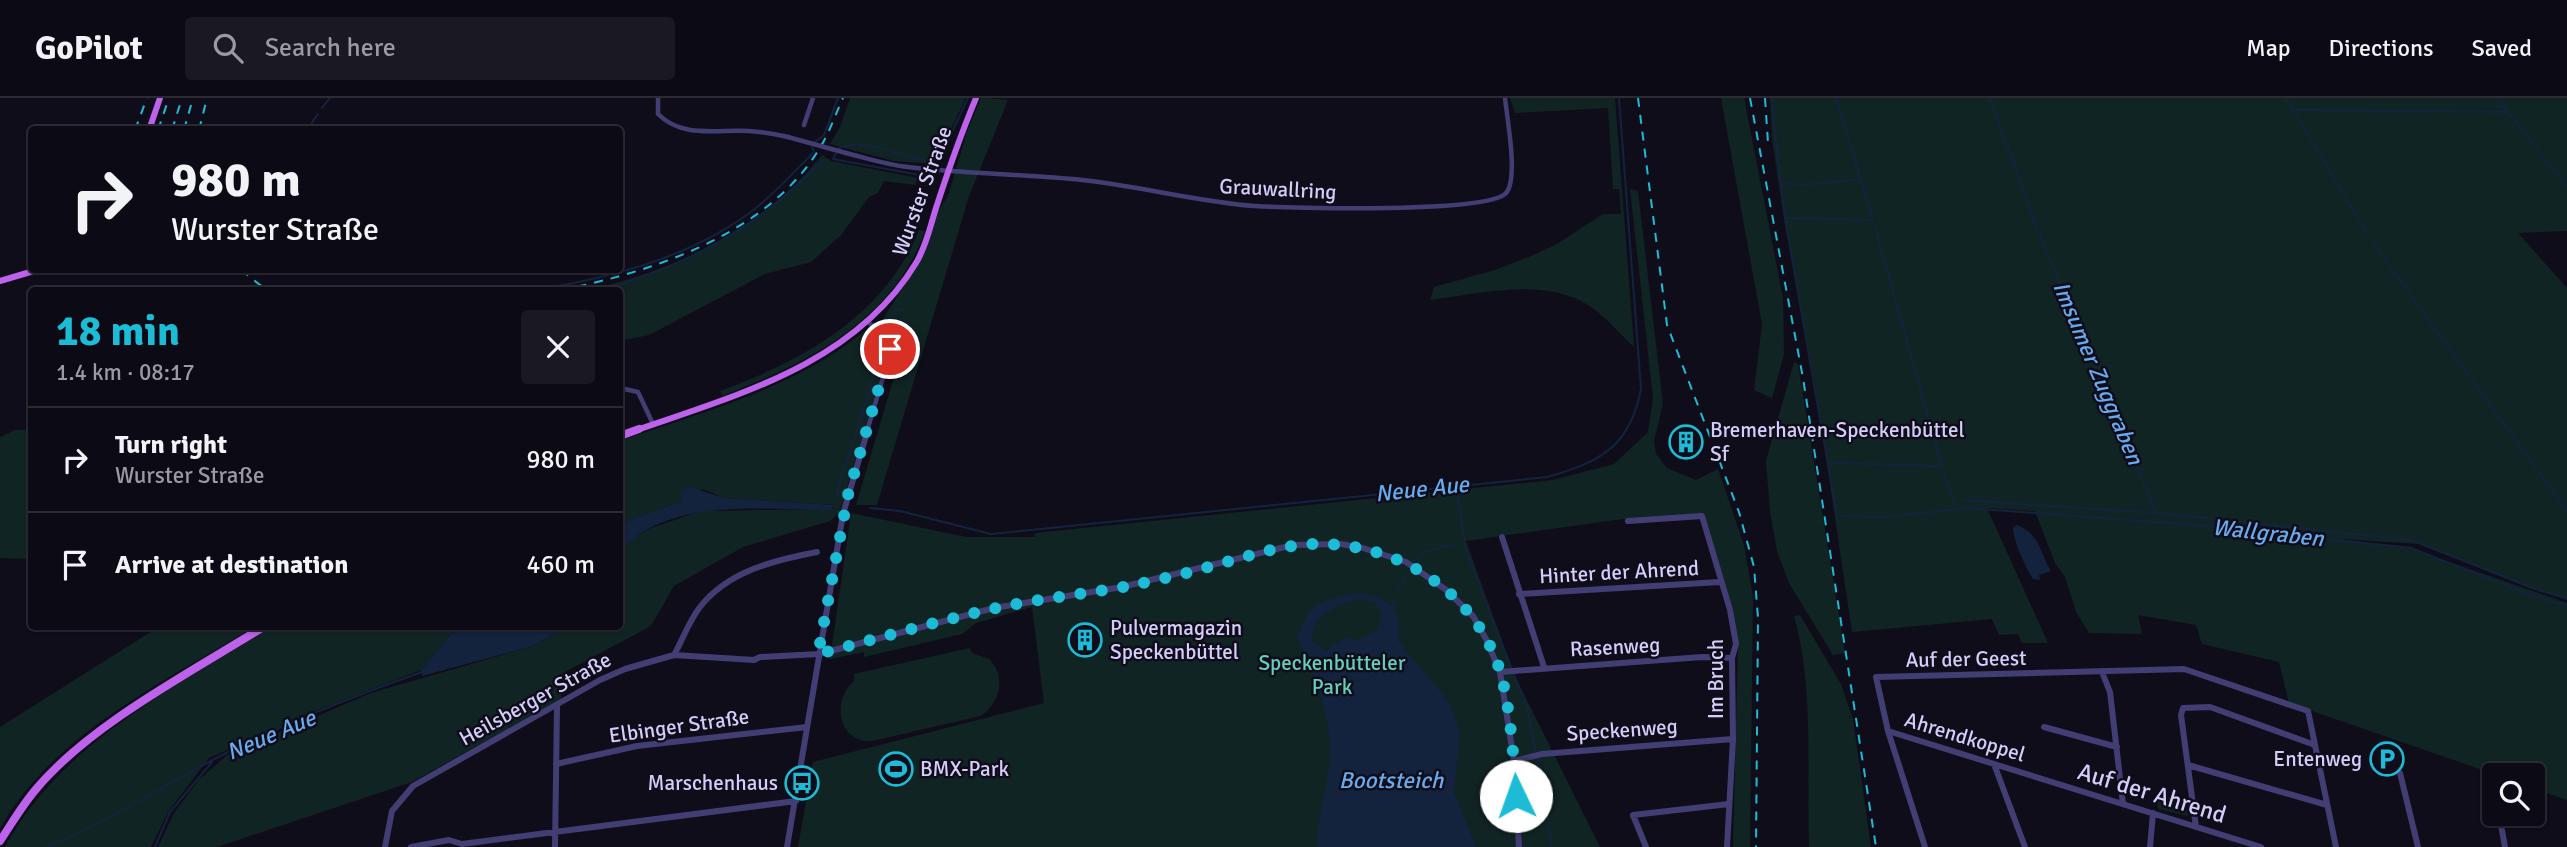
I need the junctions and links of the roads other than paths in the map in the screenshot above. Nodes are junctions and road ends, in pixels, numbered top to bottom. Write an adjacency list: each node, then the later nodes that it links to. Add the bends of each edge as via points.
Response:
1 (160, 98): 7 (main road)
2 (658, 98): 8 (street, via 658,114 673,127)
3 (813, 98): 6 (street)
4 (976, 98): 9 (main road, Wurster Straße)
5 (1505, 98): 9 (street, Grauwallring, via 1510,189 1502,197 1475,202 1400,209 1254,206 1083,180)
6 (804, 125)
7 (150, 126)
8 (788, 137): 9 (street, bridge, via 906,167)
9 (949, 170): 12 (main road, Wurster Straße, via 917,261)
10 (28, 273): 11 (main road)
11 (0, 281)
12 (867, 321): 14 (main road, Wurster Straße, via 796,370); 22 (street, via 888,340 889,357 848,495)
13 (623, 389): 14 (street, via 638,392)
14 (653, 424): 15 (main road, Wurster Straße)
15 (623, 435)
16 (1628, 521): 19 (street, Im Bruch, via 1702,516)
17 (1502, 537): 20 (street)
18 (817, 552): 23 (street, via 758,567 722,586 695,614)
19 (1720, 582): 20 (street, Hinter der Ahrend); 24 (street, Im Bruch, via 1736,644)
20 (1519, 594): 25 (street)
21 (259, 630): 49 (main road, via 75,750 36,788)
22 (818, 654): 23 (street, Heilsberger Straße, via 754,660); 26 (street, Heilsberger Straße, via 994,608 1122,587 1293,545 1340,544 1392,556 1445,589 1479,625); 29 (street)
23 (674, 655): 28 (street, Heilsberger Straße, via 600,680)
24 (1732, 658): 25 (street, Rasenweg); 32 (street, Im Bruch)
25 (1544, 667): 26 (street, Rasenweg)
26 (1507, 671): 35 (street, Heilsberger Straße)
27 (2102, 672): 31 (street, Auf der Geest, via 1876,677); 33 (street, via 2184,669 2308,711); 34 (street, via 2110,692)
28 (557, 706): 36 (street); 50 (street, Heilsberger Straße, via 413,786 392,811)
29 (807, 727): 36 (street, Elbinger Straße, via 637,746); 41 (street)
30 (2044, 727): 34 (street)
31 (1888, 731): 37 (street, Ahrendkoppel); 57 (street)
32 (1733, 739): 35 (street, Speckenweg, via 1542,754); 42 (street, Im Bruch)
33 (2315, 745): 38 (street, via 2210,707 2189,706 2181,715); 44 (street)
34 (2117, 747): 43 (street)
35 (1514, 761): 54 (street, Heilsberger Straße)
36 (556, 764): 48 (street)
37 (1994, 764): 40 (street, Ahrendkoppel); 58 (street)
38 (2188, 765): 44 (street); 47 (street)
39 (2400, 773): 62 (street)
40 (2031, 776): 43 (street, Auf der Ahrend)
41 (796, 801): 48 (street); 53 (street)
42 (1729, 804): 55 (street, via 1633,816); 56 (street, Im Bruch)
43 (2123, 804): 45 (street, Auf der Ahrend)
44 (2327, 805): 61 (street)
45 (2153, 813): 47 (street, Auf der Ahrend); 59 (street)
46 (2501, 826): 63 (street)
47 (2196, 827): 60 (street, Auf der Ahrend)
48 (555, 832): 51 (street); 52 (street)
49 (0, 841)
50 (385, 847)
51 (411, 847)
52 (555, 847)
53 (788, 847)
54 (1519, 847)
55 (1646, 847)
56 (1727, 847)
57 (1925, 847)
58 (2025, 847)
59 (2150, 847)
60 (2261, 847)
61 (2336, 847)
62 (2418, 847)
63 (2505, 847)

